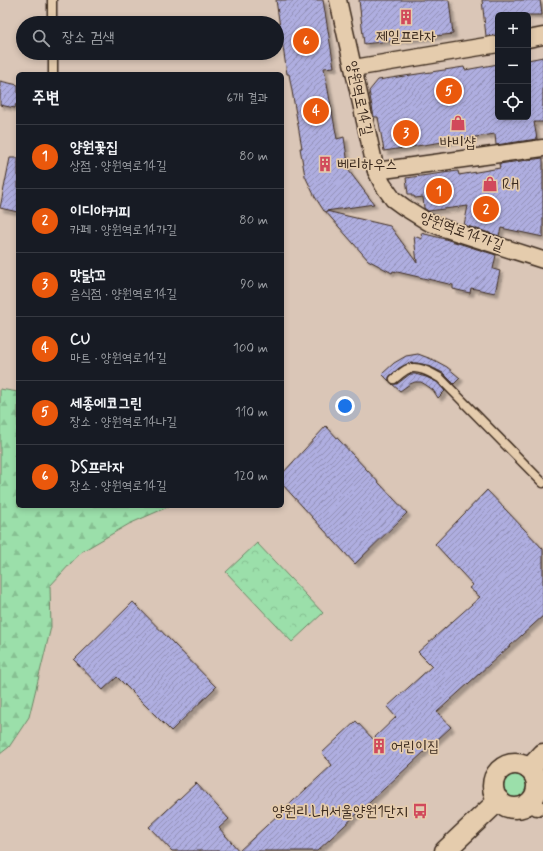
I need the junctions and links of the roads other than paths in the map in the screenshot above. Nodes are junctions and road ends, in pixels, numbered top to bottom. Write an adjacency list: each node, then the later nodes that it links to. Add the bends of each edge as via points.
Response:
1 (52, 0): 3 (lane)
2 (338, 0): 8 (street, 양원역로14길)
3 (52, 16)
4 (543, 36): 5 (street)
5 (531, 38)
6 (495, 44): 8 (street)
7 (52, 60): 9 (lane)
8 (354, 68): 11 (street, 양원역로14길)
9 (53, 72)
10 (543, 148): 11 (street)
11 (376, 171): 12 (street, 양원역로14가길, via 393,199 428,222)
12 (543, 260)
13 (394, 379): 14 (lane, via 408,369 418,368 440,378)
14 (543, 484)
15 (543, 754): 16 (street)
16 (529, 769): 17 (street, via 516,764 502,769 494,781 495,795); 18 (street, via 537,781)
17 (499, 800): 18 (street, via 512,808 526,805); 19 (street)
18 (537, 807)
19 (445, 851)

